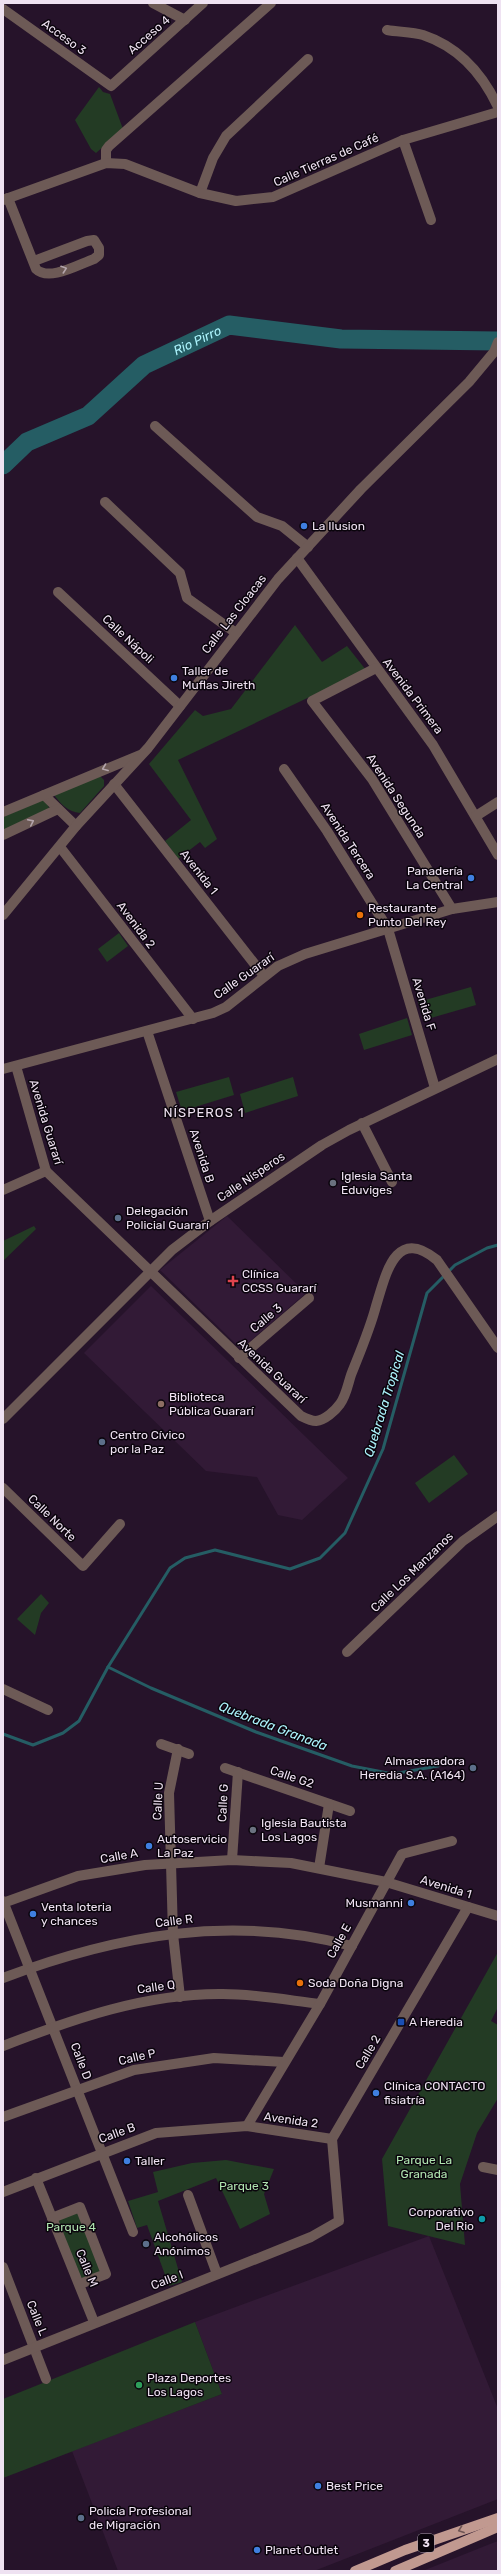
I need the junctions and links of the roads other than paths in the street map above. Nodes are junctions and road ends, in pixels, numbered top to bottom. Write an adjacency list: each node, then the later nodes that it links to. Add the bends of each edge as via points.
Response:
1 (152, 3): 5 (street)
2 (204, 3): 5 (street, Acceso 4)
3 (271, 3): 12 (street, via 109,146 105,154)
4 (3, 9): 8 (street, Acceso 3)
5 (185, 20): 8 (street, Acceso 4)
6 (387, 30): 9 (street, via 423,35 450,49 468,62 488,85)
7 (308, 59): 13 (street, via 226,136 213,158)
8 (111, 86)
9 (498, 108)
10 (498, 112): 11 (street, Calle Tierras de Café)
11 (403, 140): 13 (street, Calle Tierras de Café, via 273,197 236,201); 15 (street)
12 (106, 163): 13 (street, Calle Tierras de Café, via 125,164); 14 (street, Calle Tierras de Café)
13 (200, 193)
14 (6, 199): 16 (street)
15 (431, 220)
16 (34, 261): 16 (street, one-way to 16, via 40,273 50,274 94,259 99,256 99,248 94,240 87,241)
17 (498, 342): 20 (street, Calle Las Cloacas, via 494,352 469,382 370,480)
18 (155, 426): 20 (street, via 257,518 282,526)
19 (104, 502): 23 (street, via 180,573 187,598)
20 (308, 547): 21 (street, Calle Las Cloacas)
21 (298, 558): 23 (street, Calle Las Cloacas); 24 (street, Avenida Primera)
22 (58, 592): 25 (street, Calle Nápoli)
23 (236, 633): 25 (street, Calle Las Cloacas)
24 (376, 668): 33 (street, Avenida Primera, via 433,745); 39 (street, Avenida Segunda, via 312,701 372,779)
25 (180, 706): 26 (street, Calle Las Cloacas)
26 (142, 755): 28 (street, Calle Las Cloacas); 29 (street, one-way to 29)
27 (284, 769): 41 (street, Avenida Tercera, via 327,831)
28 (114, 784): 34 (street, Calle Las Cloacas); 42 (street, Avenida 1)
29 (44, 795): 31 (street); 32 (street)
30 (498, 802): 33 (street)
31 (58, 809): 34 (street); 35 (street, one-way to 31)
32 (3, 812)
33 (476, 816): 37 (street, Avenida Primera)
34 (76, 826): 36 (street, Calle Las Cloacas)
35 (3, 835)
36 (60, 846): 40 (street, Calle Las Cloacas); 43 (street, Avenida 2)
37 (498, 854)
38 (498, 902): 39 (street, Calle Guararí)
39 (452, 909): 41 (street, Calle Guararí)
40 (3, 915)
41 (388, 929): 42 (street, Calle Guararí, via 305,954 278,966); 48 (street, Avenida F)
42 (264, 976): 43 (street, Calle Guararí, via 226,1007)
43 (193, 1019): 44 (street, Calle Guararí)
44 (148, 1031): 46 (street, Calle Guararí); 53 (street, Avenida B)
45 (498, 1058): 48 (street, Calle Nísperos)
46 (16, 1066): 47 (street, Calle Guararí); 50 (street, Avenida Guararí)
47 (3, 1068)
48 (435, 1088): 49 (street, Calle Nísperos)
49 (362, 1123): 51 (street); 53 (street, Calle Nísperos, via 322,1145)
50 (46, 1171): 52 (street); 54 (street, Avenida Guararí)
51 (392, 1182)
52 (3, 1190)
53 (210, 1221): 54 (street, Calle Nísperos, via 172,1250)
54 (151, 1272): 57 (street, Avenida Guararí); 58 (street, Calle Nísperos)
55 (309, 1298): 57 (street, Calle 3)
56 (498, 1348): 57 (street, Avenida Guararí, via 437,1260 427,1252 414,1248 401,1251 390,1264 341,1403 326,1418 315,1421 301,1416)
57 (239, 1358)
58 (3, 1419)
59 (3, 1488): 61 (street, Calle Norte, via 83,1566)
60 (498, 1516): 62 (street, Calle Los Manzanos, via 463,1541)
61 (120, 1524)
62 (347, 1652)
63 (3, 1689): 64 (street)
64 (48, 1710)
65 (161, 1744): 66 (street)
66 (178, 1749): 67 (street); 74 (street, Calle U, via 170,1793)
67 (190, 1754)
68 (225, 1768): 69 (street, Calle G2)
69 (238, 1772): 70 (street, Calle G2); 73 (street, Calle G)
70 (329, 1804): 71 (street, Calle G2); 75 (street)
71 (350, 1811)
72 (452, 1841): 76 (street, Calle E, via 402,1854)
73 (232, 1860): 74 (street, Calle A); 75 (street, Calle A, via 291,1863)
74 (171, 1862): 77 (street, Calle A, via 78,1876); 80 (street, Calle U)
75 (319, 1868): 76 (street, Calle A)
76 (386, 1882): 78 (street, Avenida 1); 81 (street, Calle E)
77 (3, 1902): 82 (street, Calle D)
78 (468, 1907): 79 (street, Avenida 1); 92 (street, Calle 2)
79 (498, 1916)
80 (174, 1934): 81 (street, Calle R, via 222,1929 271,1931 319,1937); 82 (street, Calle R, via 91,1949); 84 (street, Calle U)
81 (352, 1946): 85 (street, Calle E)
82 (30, 1968): 83 (street, Calle R); 86 (street, Calle D)
83 (3, 1978)
84 (180, 1997): 85 (street, Calle Q, via 222,1994 264,1996); 86 (street, Calle Q, via 129,2004)
85 (320, 2004): 88 (street, Calle E)
86 (53, 2026): 87 (street, Calle Q); 89 (street, Calle D)
87 (3, 2046)
88 (284, 2062): 89 (street, Calle P, via 214,2058 178,2062 134,2070); 91 (street, Calle E)
89 (77, 2088): 90 (street, Calle P); 93 (street, Calle D)
90 (3, 2117)
91 (247, 2126): 92 (street, Avenida 2); 93 (street, Calle B, via 156,2133)
92 (332, 2139): 102 (street, Calle I, via 339,2221 311,2237)
93 (103, 2152): 96 (street, Calle B); 100 (street, Calle D)
94 (483, 2167): 95 (street)
95 (498, 2170)
96 (36, 2178): 97 (street, Calle B); 99 (street, Calle M)
97 (3, 2192)
98 (188, 2195): 102 (street)
99 (52, 2218): 103 (street, Calle M); 103 (street, via 80,2207 106,2274)
100 (133, 2232)
101 (3, 2267): 105 (street, Calle L)
102 (216, 2274): 104 (street, Calle I)
103 (80, 2284): 104 (street, Calle M)
104 (94, 2322): 105 (street, Calle I)
105 (35, 2348): 106 (street, Calle I); 107 (street, Calle L)
106 (3, 2360)
107 (46, 2379)
108 (498, 2518): 110 (main road, 3, one-way to 110)
109 (498, 2527): 113 (main road)
110 (405, 2550): 111 (main road, 3); 112 (main road)
111 (355, 2571)
112 (371, 2571)
113 (395, 2571)

